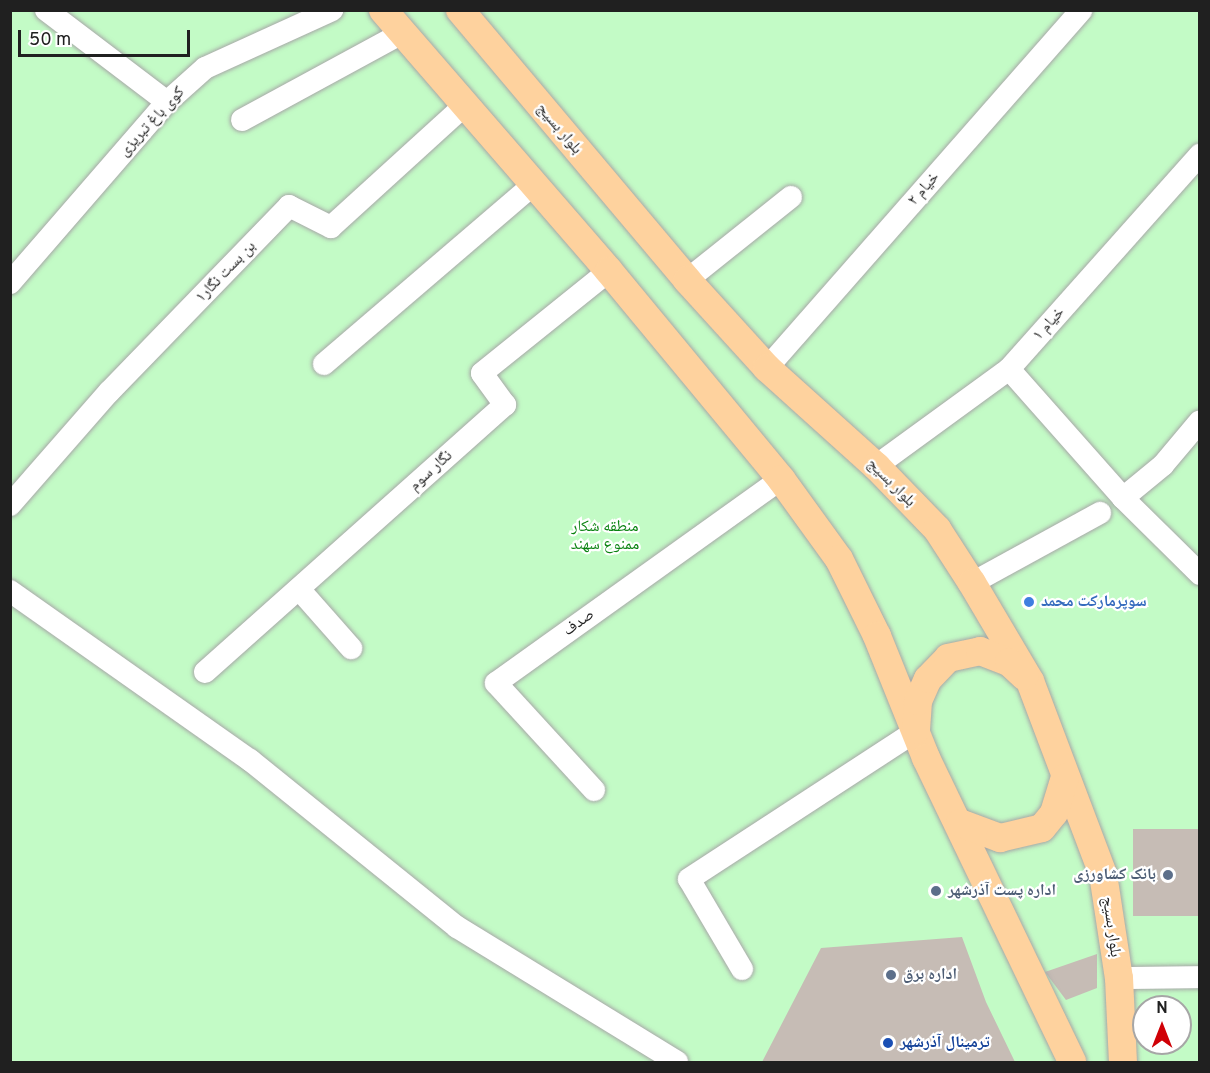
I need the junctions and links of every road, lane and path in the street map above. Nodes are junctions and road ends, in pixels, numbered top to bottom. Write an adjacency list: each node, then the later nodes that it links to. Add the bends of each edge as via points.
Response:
1 (46, 10): 6 (street)
2 (332, 10): 8 (street, کوی باغ تبریزی, via 205,68)
3 (383, 10): 7 (main road)
4 (460, 10): 15 (main road, بلوار بسیج)
5 (1081, 10): 18 (street, خیام ۲)
6 (74, 18): 8 (street)
7 (402, 33): 9 (main road); 10 (street)
8 (167, 102): 16 (street, کوی باغ تبریزی)
9 (464, 106): 12 (main road); 24 (street, بن بست نگار۱, via 331,227 290,206 108,393)
10 (242, 120)
11 (1200, 155): 19 (street, خیام ۱)
12 (534, 184): 14 (main road); 17 (street)
13 (791, 197): 15 (street)
14 (609, 271): 22 (main road); 28 (street, نگار سوم, via 482,373 506,405)
15 (687, 280): 18 (main road, بلوار بسیج)
16 (10, 283)
17 (324, 364)
18 (767, 368): 21 (main road, بلوار بسیج)
19 (1009, 369): 21 (street, خیام ۱); 23 (street)
20 (1200, 421): 23 (street, via 1163,465)
21 (876, 466): 27 (main road, بلوار بسیج, via 937,530)
22 (782, 479): 33 (main road, via 839,559 877,636); 35 (street, صدف, via 496,683)
23 (1123, 498): 26 (street)
24 (10, 505)
25 (1100, 513): 27 (street)
26 (1200, 574)
27 (972, 583): 32 (main road, بلوار بسیج)
28 (299, 589): 30 (street); 31 (street, نگار سوم)
29 (10, 591): 40 (street, via 250,760 457,927)
30 (351, 648)
31 (205, 672)
32 (1030, 681): 33 (main road, via 1009,662 980,651 948,658 928,679 918,701); 34 (main road, بلوار بسیج)
33 (916, 731): 36 (main road); 37 (street, via 689,879)
34 (1065, 778): 36 (main road, via 1054,813 1042,828 1000,838); 39 (main road, بلوار بسیج, via 1104,874)
35 (594, 790)
36 (960, 823): 41 (main road, via 1001,919)
37 (742, 969)
38 (1200, 977): 39 (street)
39 (1119, 978): 42 (main road, بلوار بسیج)
40 (677, 1062)
41 (1072, 1062)
42 (1123, 1062)

